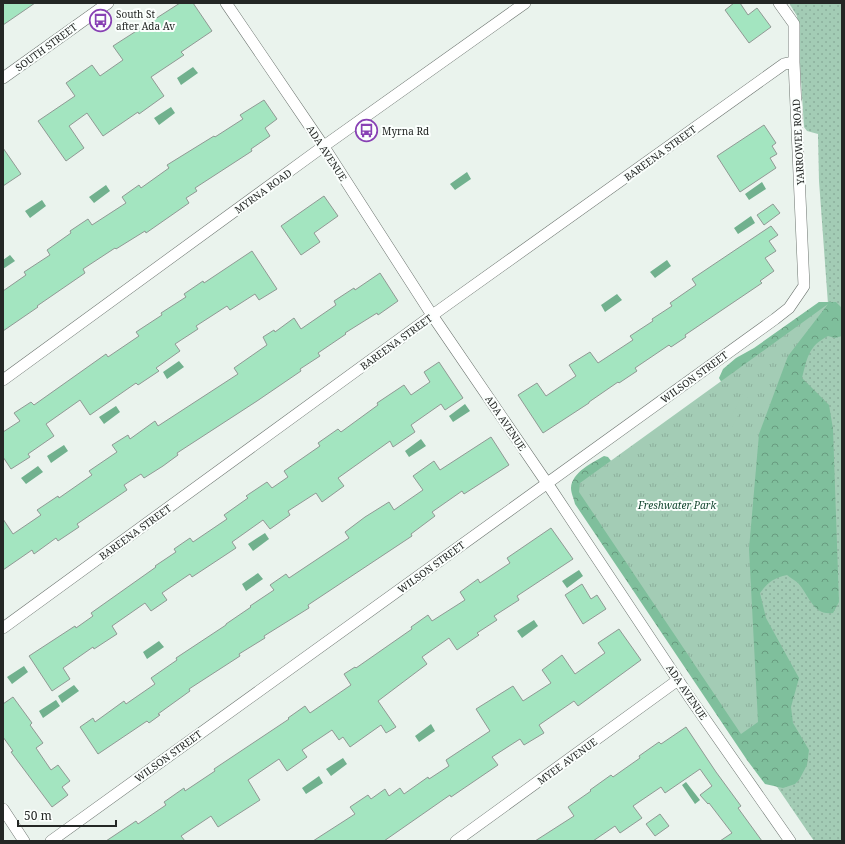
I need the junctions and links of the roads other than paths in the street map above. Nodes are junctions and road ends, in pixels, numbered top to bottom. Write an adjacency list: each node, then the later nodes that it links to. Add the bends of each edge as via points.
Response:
1 (108, 3): 6 (street, SOUTH STREET)
2 (226, 3): 7 (street, ADA AVENUE)
3 (525, 3): 7 (street, MYRNA ROAD)
4 (779, 3): 5 (street, YARROWEE ROAD, via 794,24)
5 (794, 62): 8 (street, YARROWEE ROAD); 9 (street, BAREENA STREET, via 784,64)
6 (3, 78)
7 (324, 147): 9 (street, ADA AVENUE); 10 (street, MYRNA ROAD)
8 (804, 286): 11 (street, WILSON STREET, via 789,308 775,319)
9 (432, 315): 11 (street, ADA AVENUE); 12 (street, BAREENA STREET)
10 (3, 380)
11 (547, 483): 13 (street, ADA AVENUE); 16 (street, WILSON STREET)
12 (3, 628)
13 (678, 680): 17 (street, MYEE AVENUE); 18 (street, ADA AVENUE)
14 (3, 809): 15 (street)
15 (24, 841)
16 (51, 841)
17 (456, 841)
18 (790, 841)

